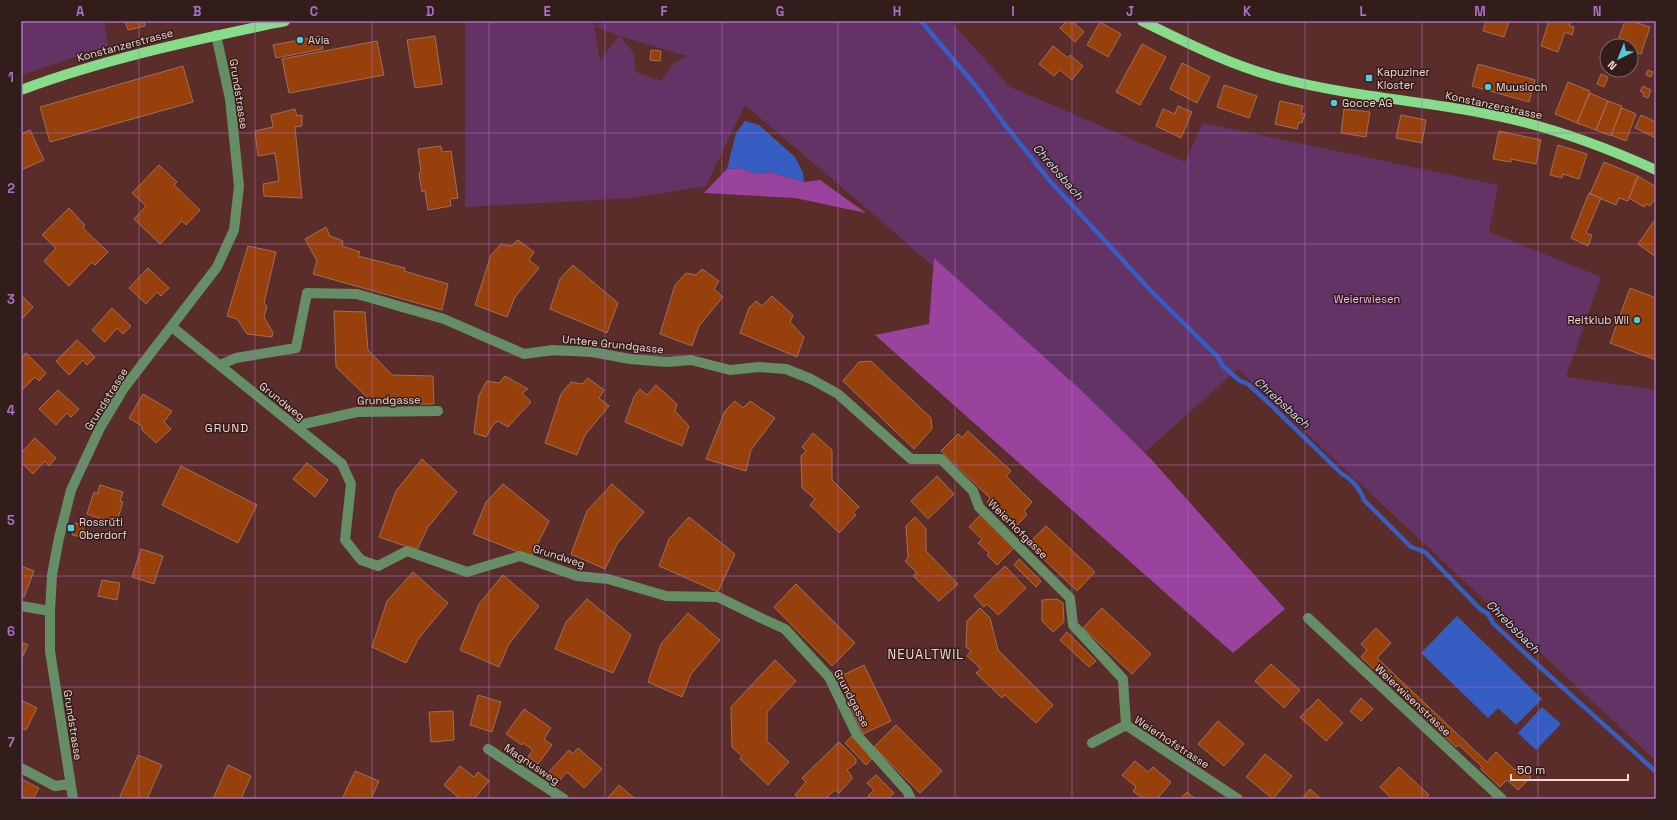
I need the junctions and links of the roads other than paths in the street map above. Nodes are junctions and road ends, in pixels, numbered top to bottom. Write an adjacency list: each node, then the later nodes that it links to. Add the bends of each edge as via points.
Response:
1 (285, 21): 3 (main road, Konstanzerstrasse)
2 (1142, 21): 5 (main road, Konstanzerstrasse, via 1209,54 1279,78 1503,117 1600,146)
3 (216, 35): 4 (main road, Konstanzerstrasse, via 96,65); 6 (street, Grundstrasse, via 230,99 239,186 234,230 217,267)
4 (21, 90)
5 (1656, 170)
6 (172, 327): 7 (street, Grundweg); 12 (street, Grundstrasse, via 124,388 100,428 77,476 59,538 52,575)
7 (220, 365): 8 (street, Untere Grundgasse, via 236,358 296,348 307,293 357,294 444,319 524,354 553,350 592,352 667,362 691,360 730,370 759,367 786,369); 10 (street, Grundweg)
8 (838, 394): 15 (street, Weierhofgasse, via 911,459 941,460 973,491 978,507 1070,598 1073,625 1123,679)
9 (438, 411): 10 (street, Grundgasse, via 357,412)
10 (295, 426): 14 (street, Grundweg, via 337,459 346,470 351,484 346,540 361,560 378,566 406,551 467,572 520,556 577,576 608,579 666,596 718,597)
11 (21, 606): 12 (street)
12 (50, 611): 19 (street, Grundstrasse, via 50,651)
13 (1308, 618): 24 (street, Weierwisenstrasse)
14 (785, 629): 22 (street, Grundgasse, via 829,677 857,735 907,791)
15 (1126, 725): 16 (street, Weierhofstrasse); 23 (street, Weierhofstrasse)
16 (1092, 743)
17 (488, 749): 21 (street, Magnusweg)
18 (21, 768): 19 (street, via 55,786)
19 (70, 784): 20 (street, Grundstrasse)
20 (73, 799)
21 (564, 799)
22 (911, 799)
23 (1238, 799)
24 (1502, 799)

